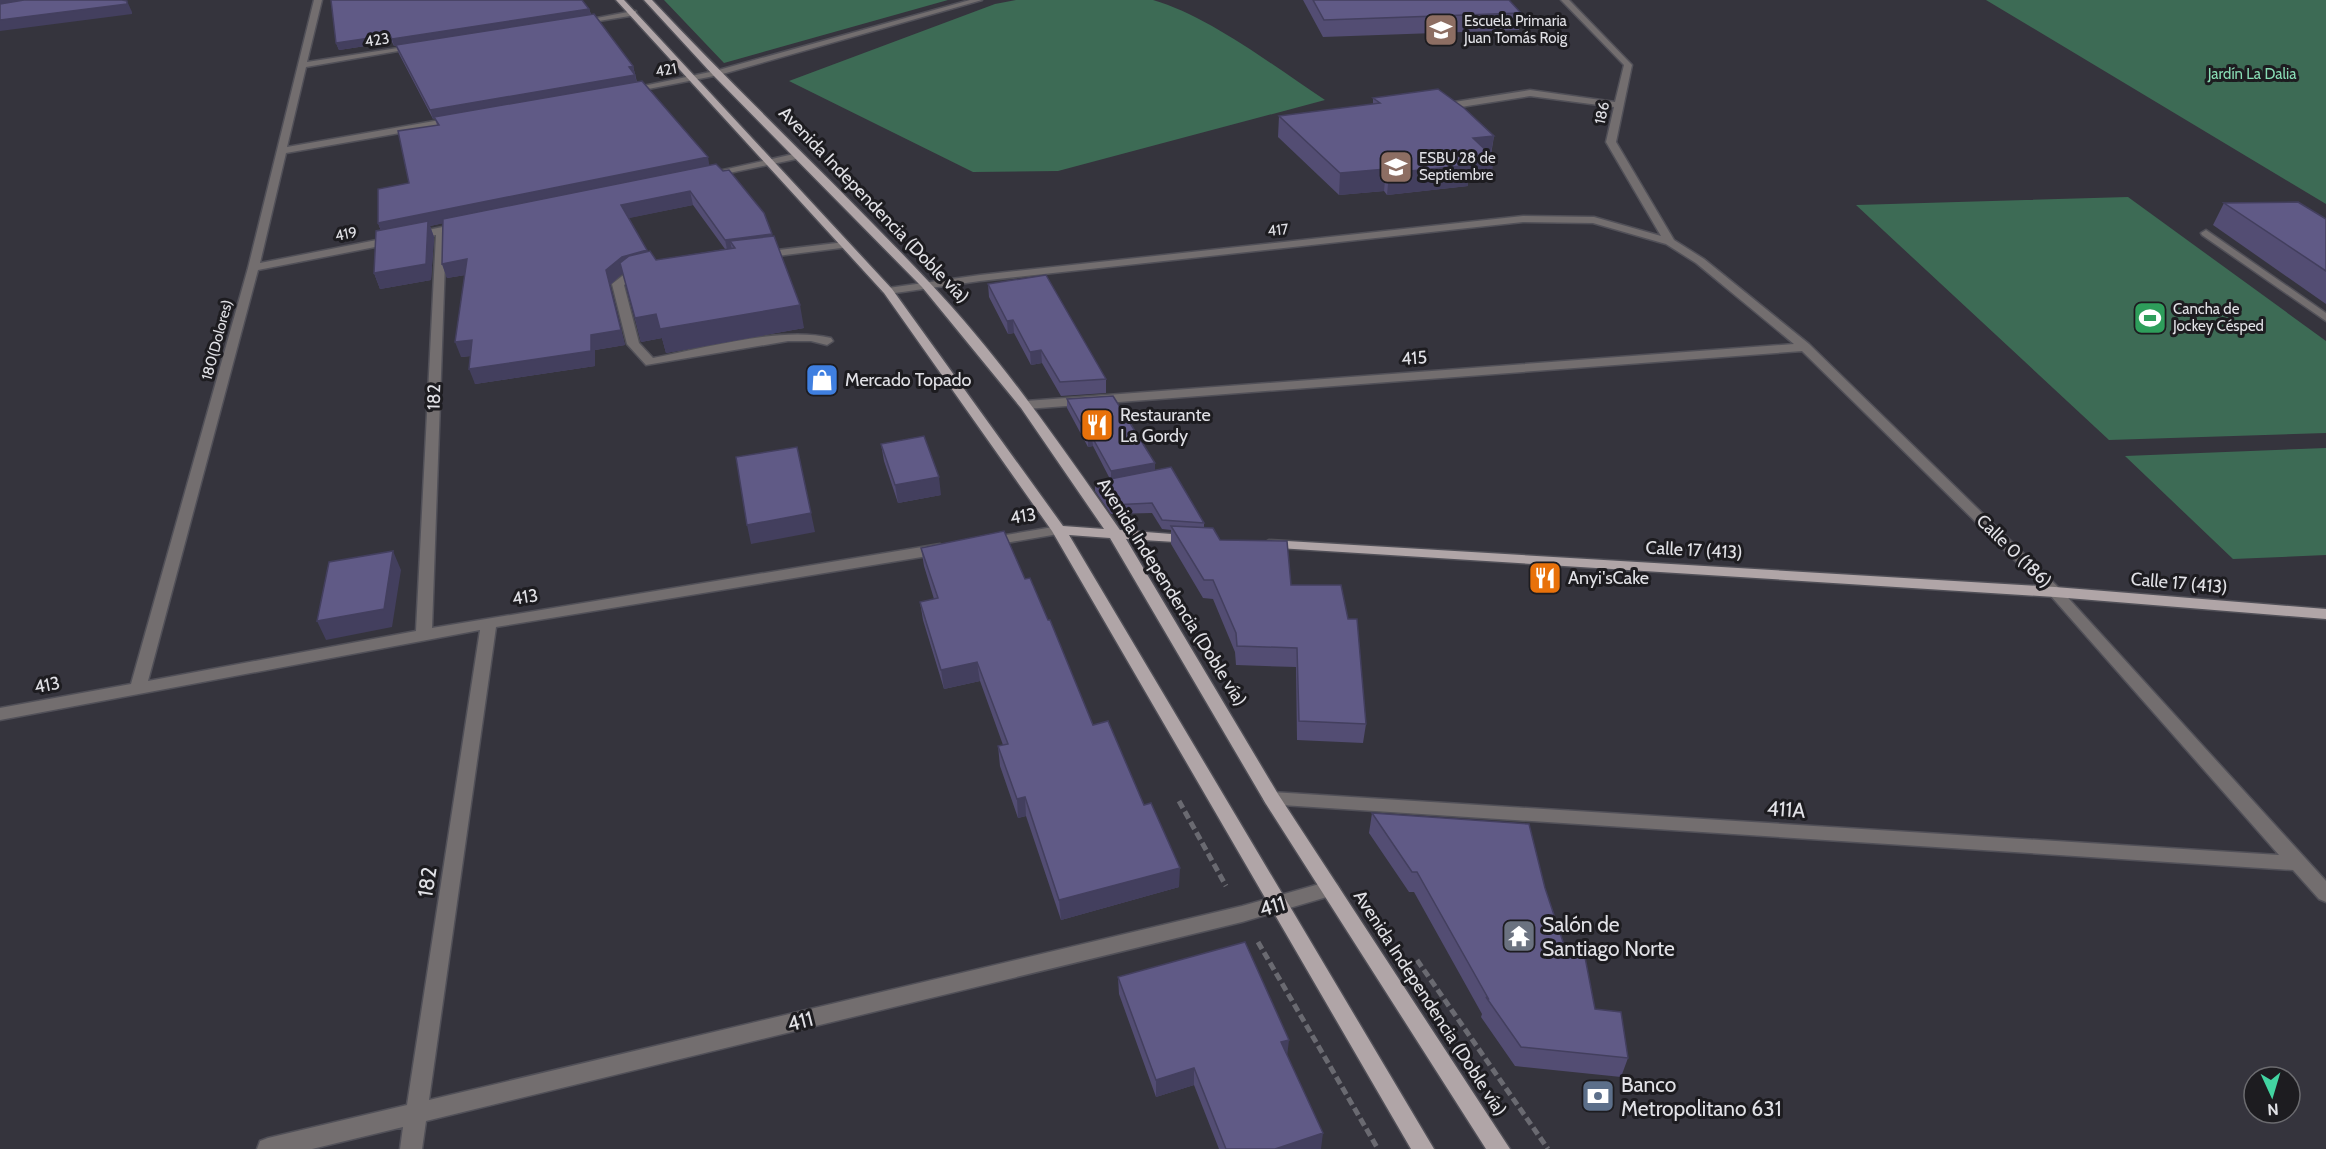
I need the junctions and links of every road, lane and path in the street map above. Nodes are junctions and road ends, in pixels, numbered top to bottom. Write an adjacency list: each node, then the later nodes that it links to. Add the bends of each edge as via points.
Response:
1 (318, 0): 9 (street, 180(Dolores))
2 (620, 0): 6 (main road)
3 (648, 0): 10 (main road, Avenida Independencia (Doble vía))
4 (978, 0): 10 (street, 421)
5 (1565, 0): 13 (street, 186, via 1628,65)
6 (633, 13): 7 (street); 11 (main road)
7 (570, 23)
8 (431, 45): 9 (street, 423)
9 (303, 65): 16 (street, 180(Dolores))
10 (716, 73): 11 (street, 421); 17 (main road, Avenida Independencia (Doble vía))
11 (691, 79): 12 (street, 421); 18 (main road)
12 (621, 91)
13 (1618, 105): 14 (street, via 1530,93); 23 (street, 186, via 1611,142)
14 (1448, 106)
15 (469, 118): 16 (street)
16 (282, 151): 26 (street, 180(Dolores))
17 (798, 156): 18 (street); 28 (main road, Avenida Independencia (Doble vía))
18 (767, 162): 19 (street); 24 (main road)
19 (694, 178)
20 (476, 223): 21 (street, 419)
21 (441, 231): 26 (street, 419); 41 (street, 182)
22 (2206, 233): 30 (street)
23 (1670, 242): 28 (street, 417, via 1594,220 1524,219); 32 (street, Calle 0 (186), via 1700,261)
24 (845, 245): 25 (street); 29 (main road)
25 (754, 256)
26 (253, 267): 42 (street, 180(Dolores))
27 (650, 269): 31 (street, via 630,275 618,284 633,344 650,362 788,337)
28 (926, 285): 29 (street, 417); 33 (main road, Avenida Independencia (Doble vía))
29 (888, 291): 34 (main road)
30 (2326, 318)
31 (827, 341)
32 (1805, 347): 33 (street, 415); 38 (street, Calle 0 (186))
33 (1026, 405): 35 (main road, Avenida Independencia (Doble vía))
34 (1059, 530): 35 (main road); 40 (street, 413); 48 (main road)
35 (1116, 534): 36 (main road); 44 (main road, Avenida Independencia (Doble vía))
36 (1207, 540)
37 (1255, 543): 38 (main road, Calle 17 (413))
38 (2055, 592): 39 (main road, Calle 17 (413)); 45 (street, Calle 0 (186))
39 (2326, 614)
40 (489, 623): 41 (street, 413); 49 (street, 182)
41 (424, 636): 42 (street, 413)
42 (138, 687): 43 (street, 413)
43 (0, 714)
44 (1272, 799): 45 (street, 411A); 46 (main road, Avenida Independencia (Doble vía))
45 (2297, 863): 47 (street, Calle 0 (186))
46 (1330, 889): 48 (street, 411); 53 (main road, Avenida Independencia (Doble vía))
47 (2326, 894)
48 (1277, 904): 49 (street, 411); 52 (main road)
49 (415, 1114): 50 (street, 411); 51 (street, 182)
50 (268, 1149)
51 (411, 1149)
52 (1423, 1149)
53 (1499, 1149)

